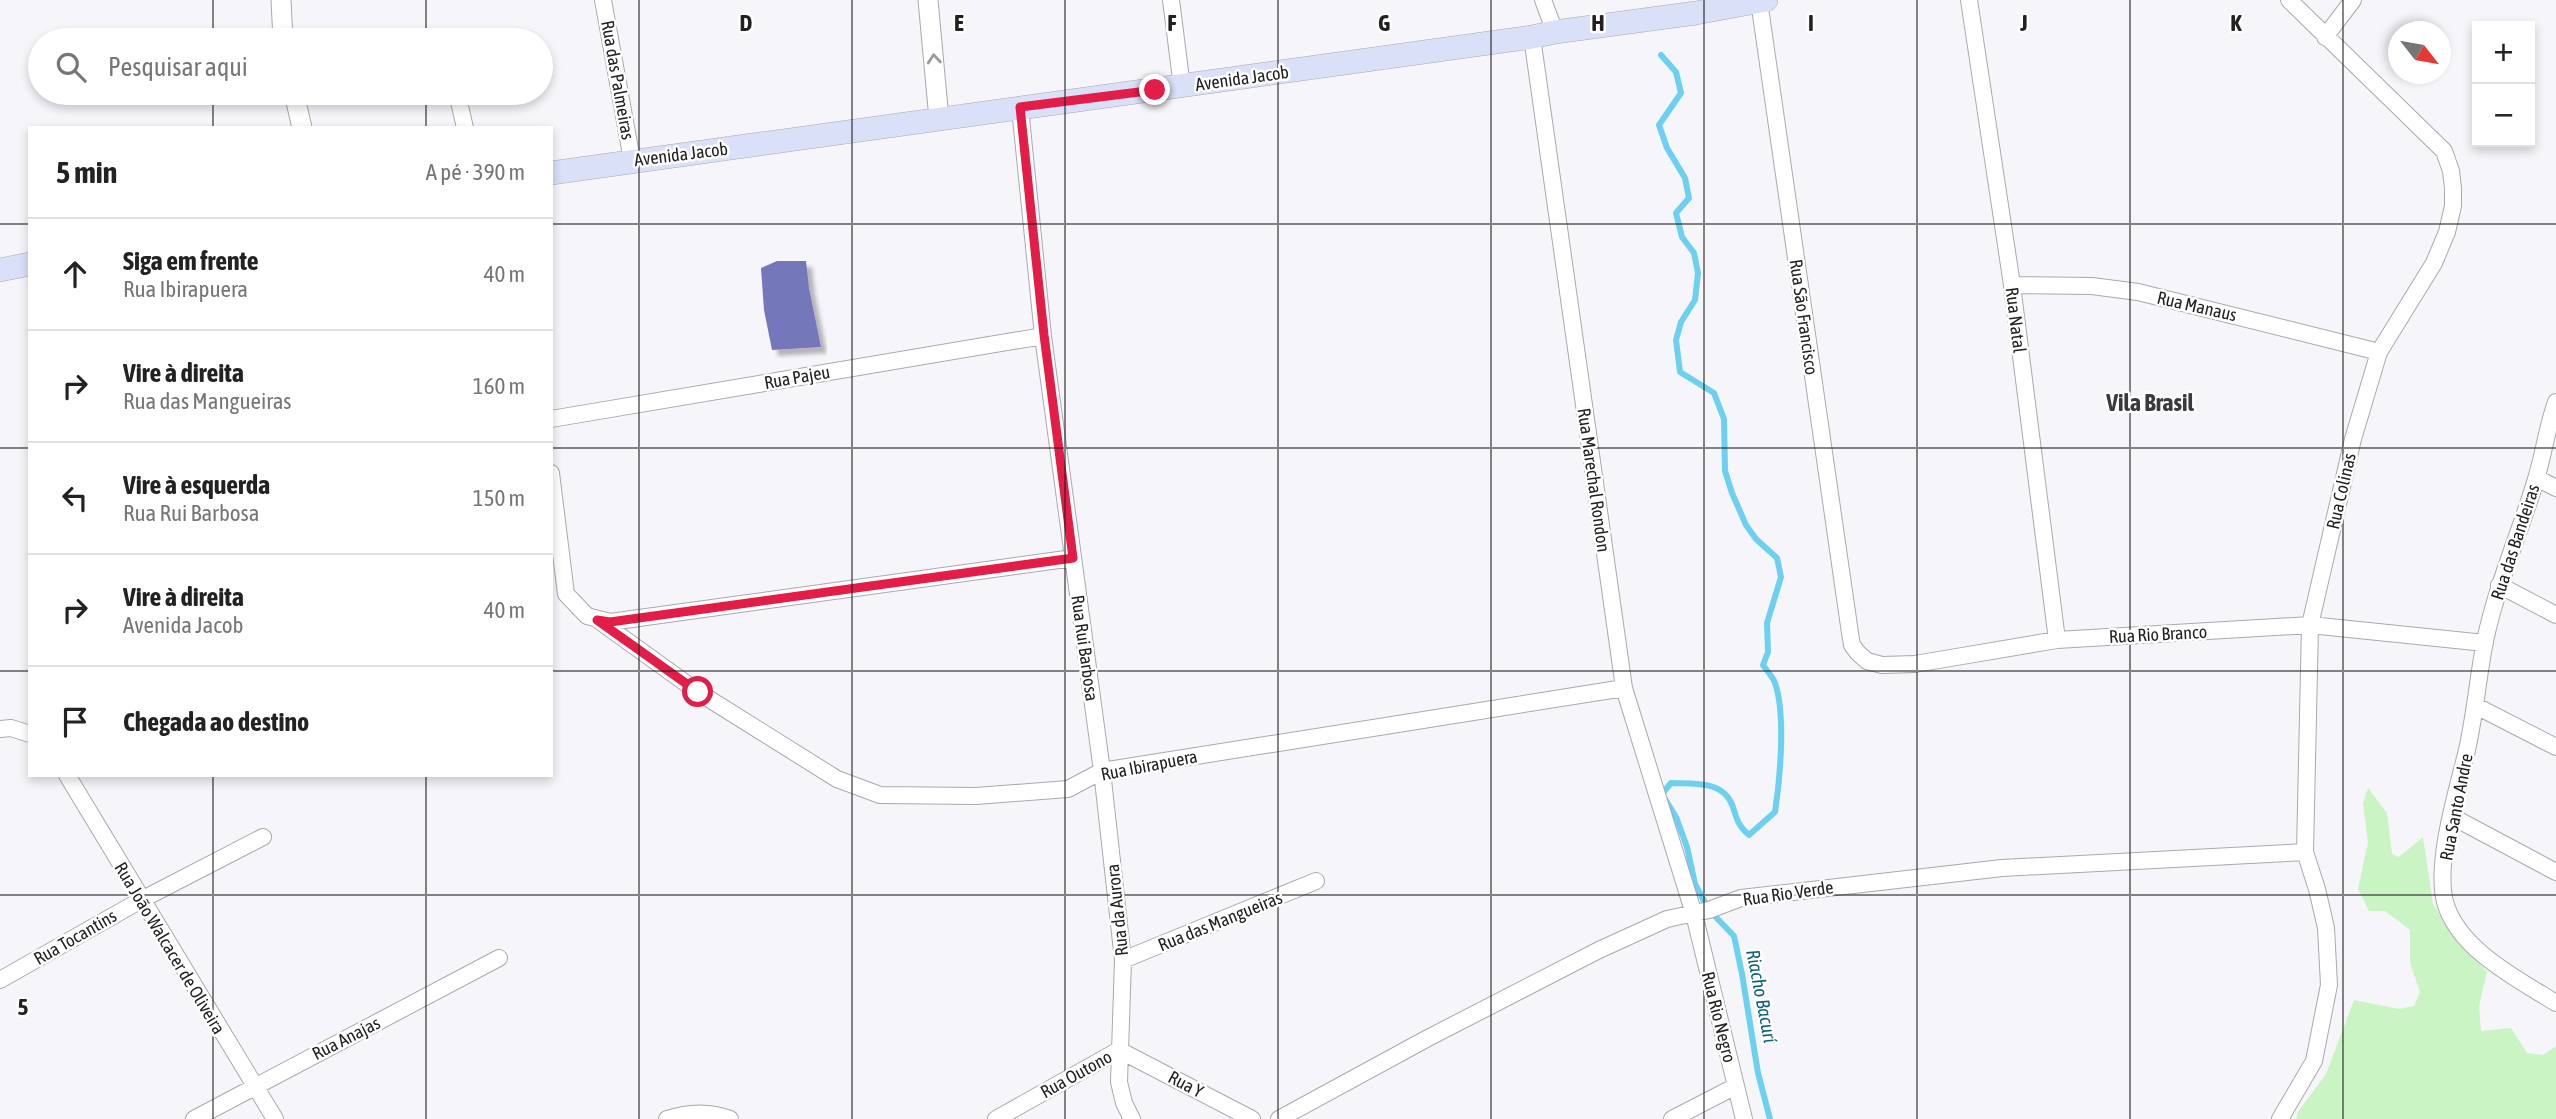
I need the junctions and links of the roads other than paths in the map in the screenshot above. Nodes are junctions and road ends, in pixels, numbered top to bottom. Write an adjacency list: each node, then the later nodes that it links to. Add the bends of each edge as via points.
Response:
1 (281, 0): 11 (street)
2 (603, 0): 22 (street, Rua das Palmeiras)
3 (928, 0): 19 (street, one-way to 3)
4 (1171, 0): 15 (street)
5 (1543, 0): 12 (street)
6 (1969, 0): 26 (street, Rua Natal)
7 (2290, 0): 14 (street)
8 (2353, 0): 14 (street)
9 (1763, 1): 10 (main road, Avenida Jacob); 39 (street, Rua São Francisco)
10 (1695, 7): 12 (main road, Avenida Jacob)
11 (282, 28)
12 (1555, 32): 13 (main road, Avenida Jacob)
13 (1532, 37): 15 (main road, Avenida Jacob); 42 (street, Rua Marechal Rondon)
14 (2325, 37): 28 (street, Rua Colinas, via 2444,151 2451,171 2453,206 2447,232 2434,263)
15 (1182, 87): 18 (main road, Avenida Jacob)
16 (297, 105): 20 (street)
17 (460, 105): 21 (street)
18 (1020, 107): 19 (main road, Avenida Jacob); 27 (street, Rua Rui Barbosa)
19 (939, 119): 22 (main road, Avenida Jacob)
20 (302, 126)
21 (465, 126)
22 (632, 160): 23 (main road, Avenida Jacob)
23 (553, 173)
24 (28, 264): 25 (main road)
25 (0, 270)
26 (2012, 285): 28 (street, Rua Manaus, via 2138,292); 40 (street, Rua Natal)
27 (1044, 335): 30 (street, Rua Pajeu); 34 (street, Rua Rui Barbosa)
28 (2379, 352): 38 (street, Rua Colinas, via 2353,439)
29 (2556, 402): 31 (street, Rua das Bandeiras)
30 (553, 419)
31 (2537, 478): 32 (street); 35 (street, Rua das Bandeiras)
32 (2556, 488)
33 (553, 489): 37 (street, via 566,594)
34 (1073, 558): 37 (street, via 610,622); 47 (street, Rua Rui Barbosa)
35 (2498, 585): 36 (street); 41 (street, Rua das Bandeiras)
36 (2556, 615)
37 (597, 620): 47 (street, Rua Ibirapuera, via 698,692 837,779 880,795 975,796 1068,789)
38 (2310, 625): 40 (street, Rua Rio Branco); 41 (street, Rua Rio Branco); 51 (street, Rua Colinas)
39 (1850, 633): 40 (street, Rua Rio Branco, via 1858,653 1882,665 1914,664)
40 (2057, 640)
41 (2485, 643): 43 (street, Rua Santo Andre)
42 (1623, 688): 47 (street, Rua Ibirapuera); 55 (street, Rua Marechal Rondon)
43 (2476, 706): 46 (street); 49 (street, Rua Santo Andre)
44 (0, 729): 45 (street)
45 (25, 733)
46 (2556, 747)
47 (1102, 771): 57 (street, Rua da Aurora)
48 (67, 777): 54 (street, Rua João Walcacer de Oliveira)
49 (2451, 816): 52 (street); 59 (street, Rua Santo Andre, via 2442,880 2445,902 2457,929 2492,962)
50 (263, 837): 54 (street, Rua Tocantins)
51 (2305, 852): 55 (street, Rua Rio Verde, via 2002,868 1741,898); 73 (street, Rua Colinas, via 2326,928 2329,985 2314,1061)
52 (2556, 872)
53 (1316, 881): 57 (street, Rua das Mangueiras)
54 (141, 900): 58 (street, Rua Tocantins); 61 (street, Rua João Walcacer de Oliveira)
55 (1694, 914): 62 (street, Rua Rio Negro); 70 (street, Rua Rio Verde, via 1667,919 1599,950)
56 (499, 958): 61 (street, Rua Anajas)
57 (1123, 960): 60 (street, Rua da Aurora)
58 (0, 980)
59 (2556, 1003)
60 (1119, 1050): 67 (street, Rua Outono); 68 (street, Rua da Aurora, via 1121,1093); 69 (street, Rua Y)
61 (254, 1086): 63 (street, Rua Anajas); 64 (street, Rua João Walcacer de Oliveira)
62 (1736, 1086): 71 (street); 72 (street, Rua Rio Negro)
63 (194, 1119)
64 (275, 1119)
65 (667, 1119): 66 (street, via 706,1113)
66 (730, 1119)
67 (996, 1119)
68 (1132, 1119)
69 (1252, 1119)
70 (1279, 1119)
71 (1672, 1119)
72 (1744, 1119)
73 (2280, 1119)

